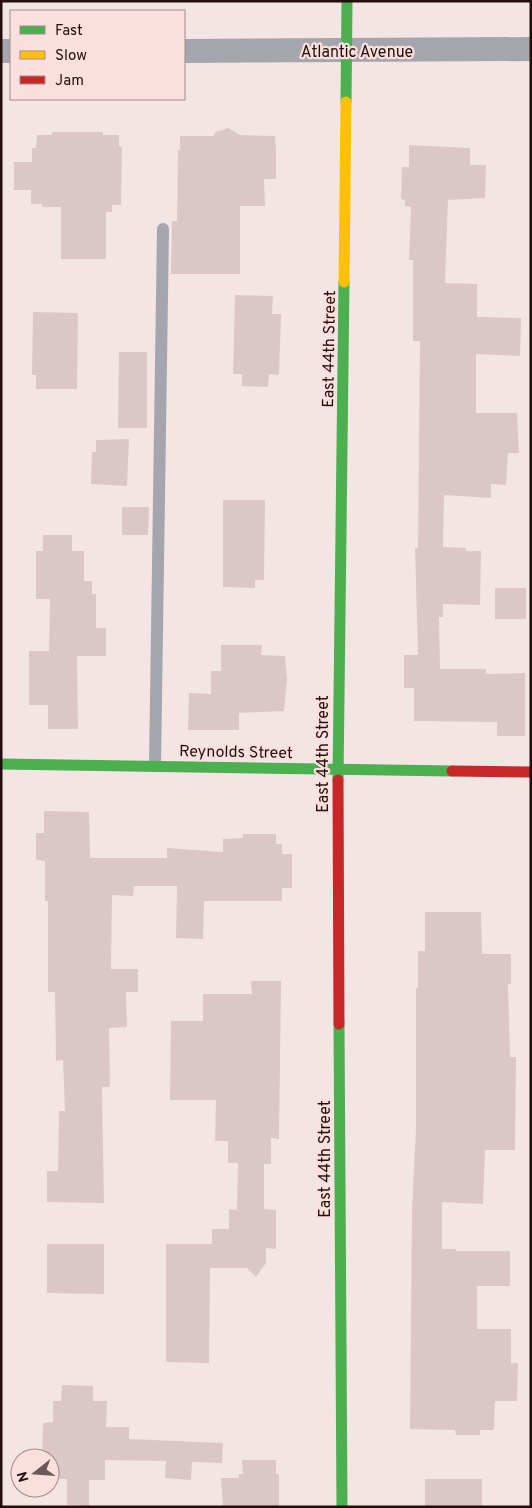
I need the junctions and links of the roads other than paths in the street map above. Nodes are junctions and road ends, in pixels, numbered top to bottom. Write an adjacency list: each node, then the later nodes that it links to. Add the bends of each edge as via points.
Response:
1 (347, 1): 4 (street, East 44th Street)
2 (531, 50): 4 (street, Atlantic Avenue)
3 (185, 52): 4 (street, Atlantic Avenue)
4 (348, 52): 8 (street, East 44th Street)
5 (163, 229): 7 (lane)
6 (1, 764): 7 (street, Reynolds Street)
7 (155, 766): 8 (street, Reynolds Street)
8 (338, 769): 9 (street, Reynolds Street); 10 (street, East 44th Street)
9 (531, 772)
10 (342, 1507)

